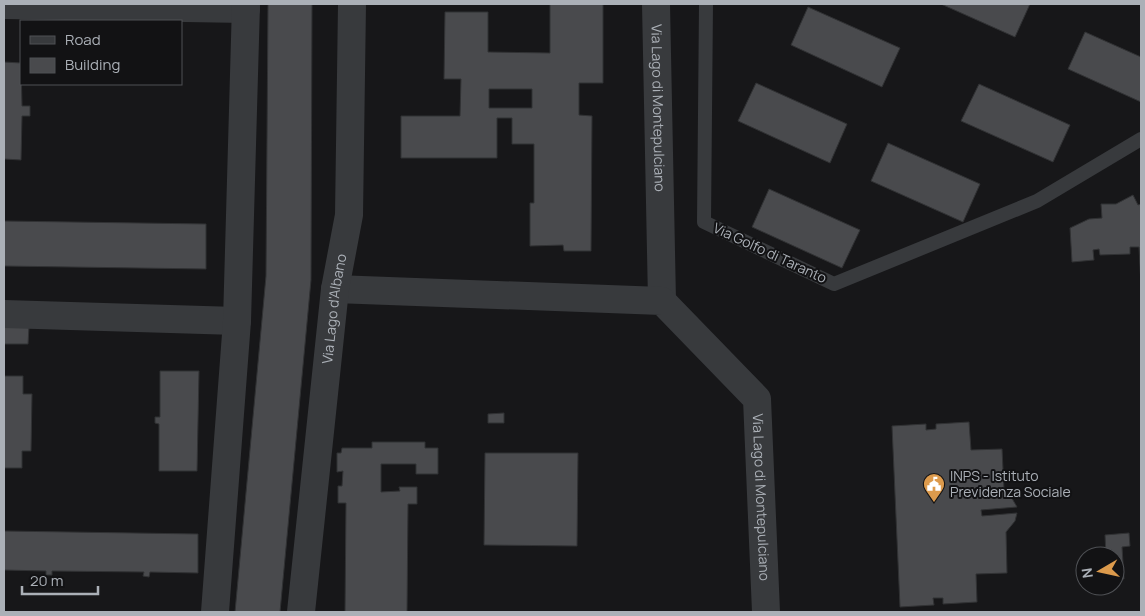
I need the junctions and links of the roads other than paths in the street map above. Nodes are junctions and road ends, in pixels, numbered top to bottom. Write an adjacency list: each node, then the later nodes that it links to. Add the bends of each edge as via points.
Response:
1 (4, 4): 5 (street)
2 (352, 4): 7 (street, Via Lago d'Albano, via 349,216)
3 (656, 4): 8 (street, Via Lago di Montepulciano)
4 (706, 4): 6 (lane, Via Golfo di Taranto, via 704,222 834,284 1037,200)
5 (246, 6): 10 (street)
6 (1141, 138)
7 (335, 289): 8 (street); 12 (street, Via Lago d'Albano)
8 (662, 301): 13 (street, Via Lago di Montepulciano, via 757,399)
9 (4, 314): 10 (street)
10 (237, 321): 11 (street)
11 (215, 612)
12 (301, 612)
13 (766, 612)

